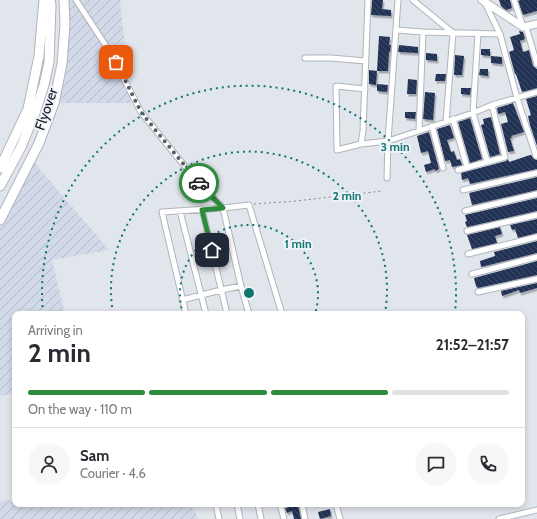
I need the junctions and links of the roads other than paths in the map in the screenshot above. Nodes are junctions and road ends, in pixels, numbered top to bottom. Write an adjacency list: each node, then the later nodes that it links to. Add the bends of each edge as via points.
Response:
1 (44, 0): 35 (highway, via 39,56 28,109)
2 (50, 0): 41 (highway, Flyover, via 49,62 44,85 21,147)
3 (60, 0): 45 (highway, Flyover, via 62,29 58,74 46,117)
4 (64, 0): 50 (highway, via 62,64 54,103 39,143)
5 (76, 0): 44 (street, via 110,52 141,112)
6 (368, 0): 20 (street)
7 (398, 0): 13 (street)
8 (413, 0): 15 (street)
9 (515, 0): 12 (street)
10 (483, 1): 12 (street); 17 (street)
11 (537, 24): 12 (street)
12 (524, 27): 18 (street)
13 (396, 30): 14 (street); 31 (street)
14 (422, 32): 15 (street); 30 (street)
15 (454, 33): 16 (street); 28 (street)
16 (478, 33): 17 (street); 26 (street)
17 (500, 34): 24 (street)
18 (535, 50): 21 (street)
19 (305, 58): 20 (street)
20 (366, 61): 22 (street)
21 (537, 64)
22 (364, 89): 32 (street); 32 (street, via 336,86 337,150)
23 (537, 92): 24 (street)
24 (517, 98): 25 (street); 33 (street)
25 (492, 105): 26 (street); 34 (street, via 505,157)
26 (473, 113): 27 (street); 34 (street)
27 (453, 119): 28 (street); 37 (street)
28 (446, 122): 29 (street)
29 (432, 126): 30 (street); 36 (street)
30 (419, 130): 31 (street)
31 (388, 141): 32 (street); 40 (street)
32 (361, 144)
33 (537, 156)
34 (487, 162): 37 (street)
35 (0, 168)
36 (443, 168)
37 (467, 168): 38 (street)
38 (458, 170)
39 (537, 173): 42 (street)
40 (387, 178)
41 (0, 186)
42 (463, 190)
43 (537, 194): 48 (street)
44 (223, 208): 46 (street); 57 (street); 66 (street, via 249,205)
45 (0, 210)
46 (202, 210): 47 (street); 58 (street)
47 (180, 211): 60 (street); 61 (street, via 162,212)
48 (465, 211)
49 (537, 215): 51 (street)
50 (0, 220)
51 (467, 231)
52 (537, 237): 53 (street)
53 (468, 254)
54 (537, 257): 55 (street)
55 (472, 274)
56 (537, 279): 59 (street)
57 (241, 286): 58 (street); 65 (street)
58 (221, 290): 60 (street); 64 (street)
59 (478, 292)
60 (202, 296): 61 (street); 63 (street)
61 (182, 300): 62 (street)
62 (185, 311)
63 (205, 311)
64 (226, 311)
65 (248, 311)
66 (281, 311)
67 (217, 507): 74 (street)
68 (237, 507): 75 (street)
69 (259, 507): 76 (street)
70 (281, 507): 77 (street)
71 (303, 507): 78 (street)
72 (337, 507): 79 (street)
73 (537, 510): 80 (street)
74 (219, 519)
75 (240, 519)
76 (261, 519)
77 (284, 519)
78 (305, 519)
79 (340, 519)
80 (499, 519)

